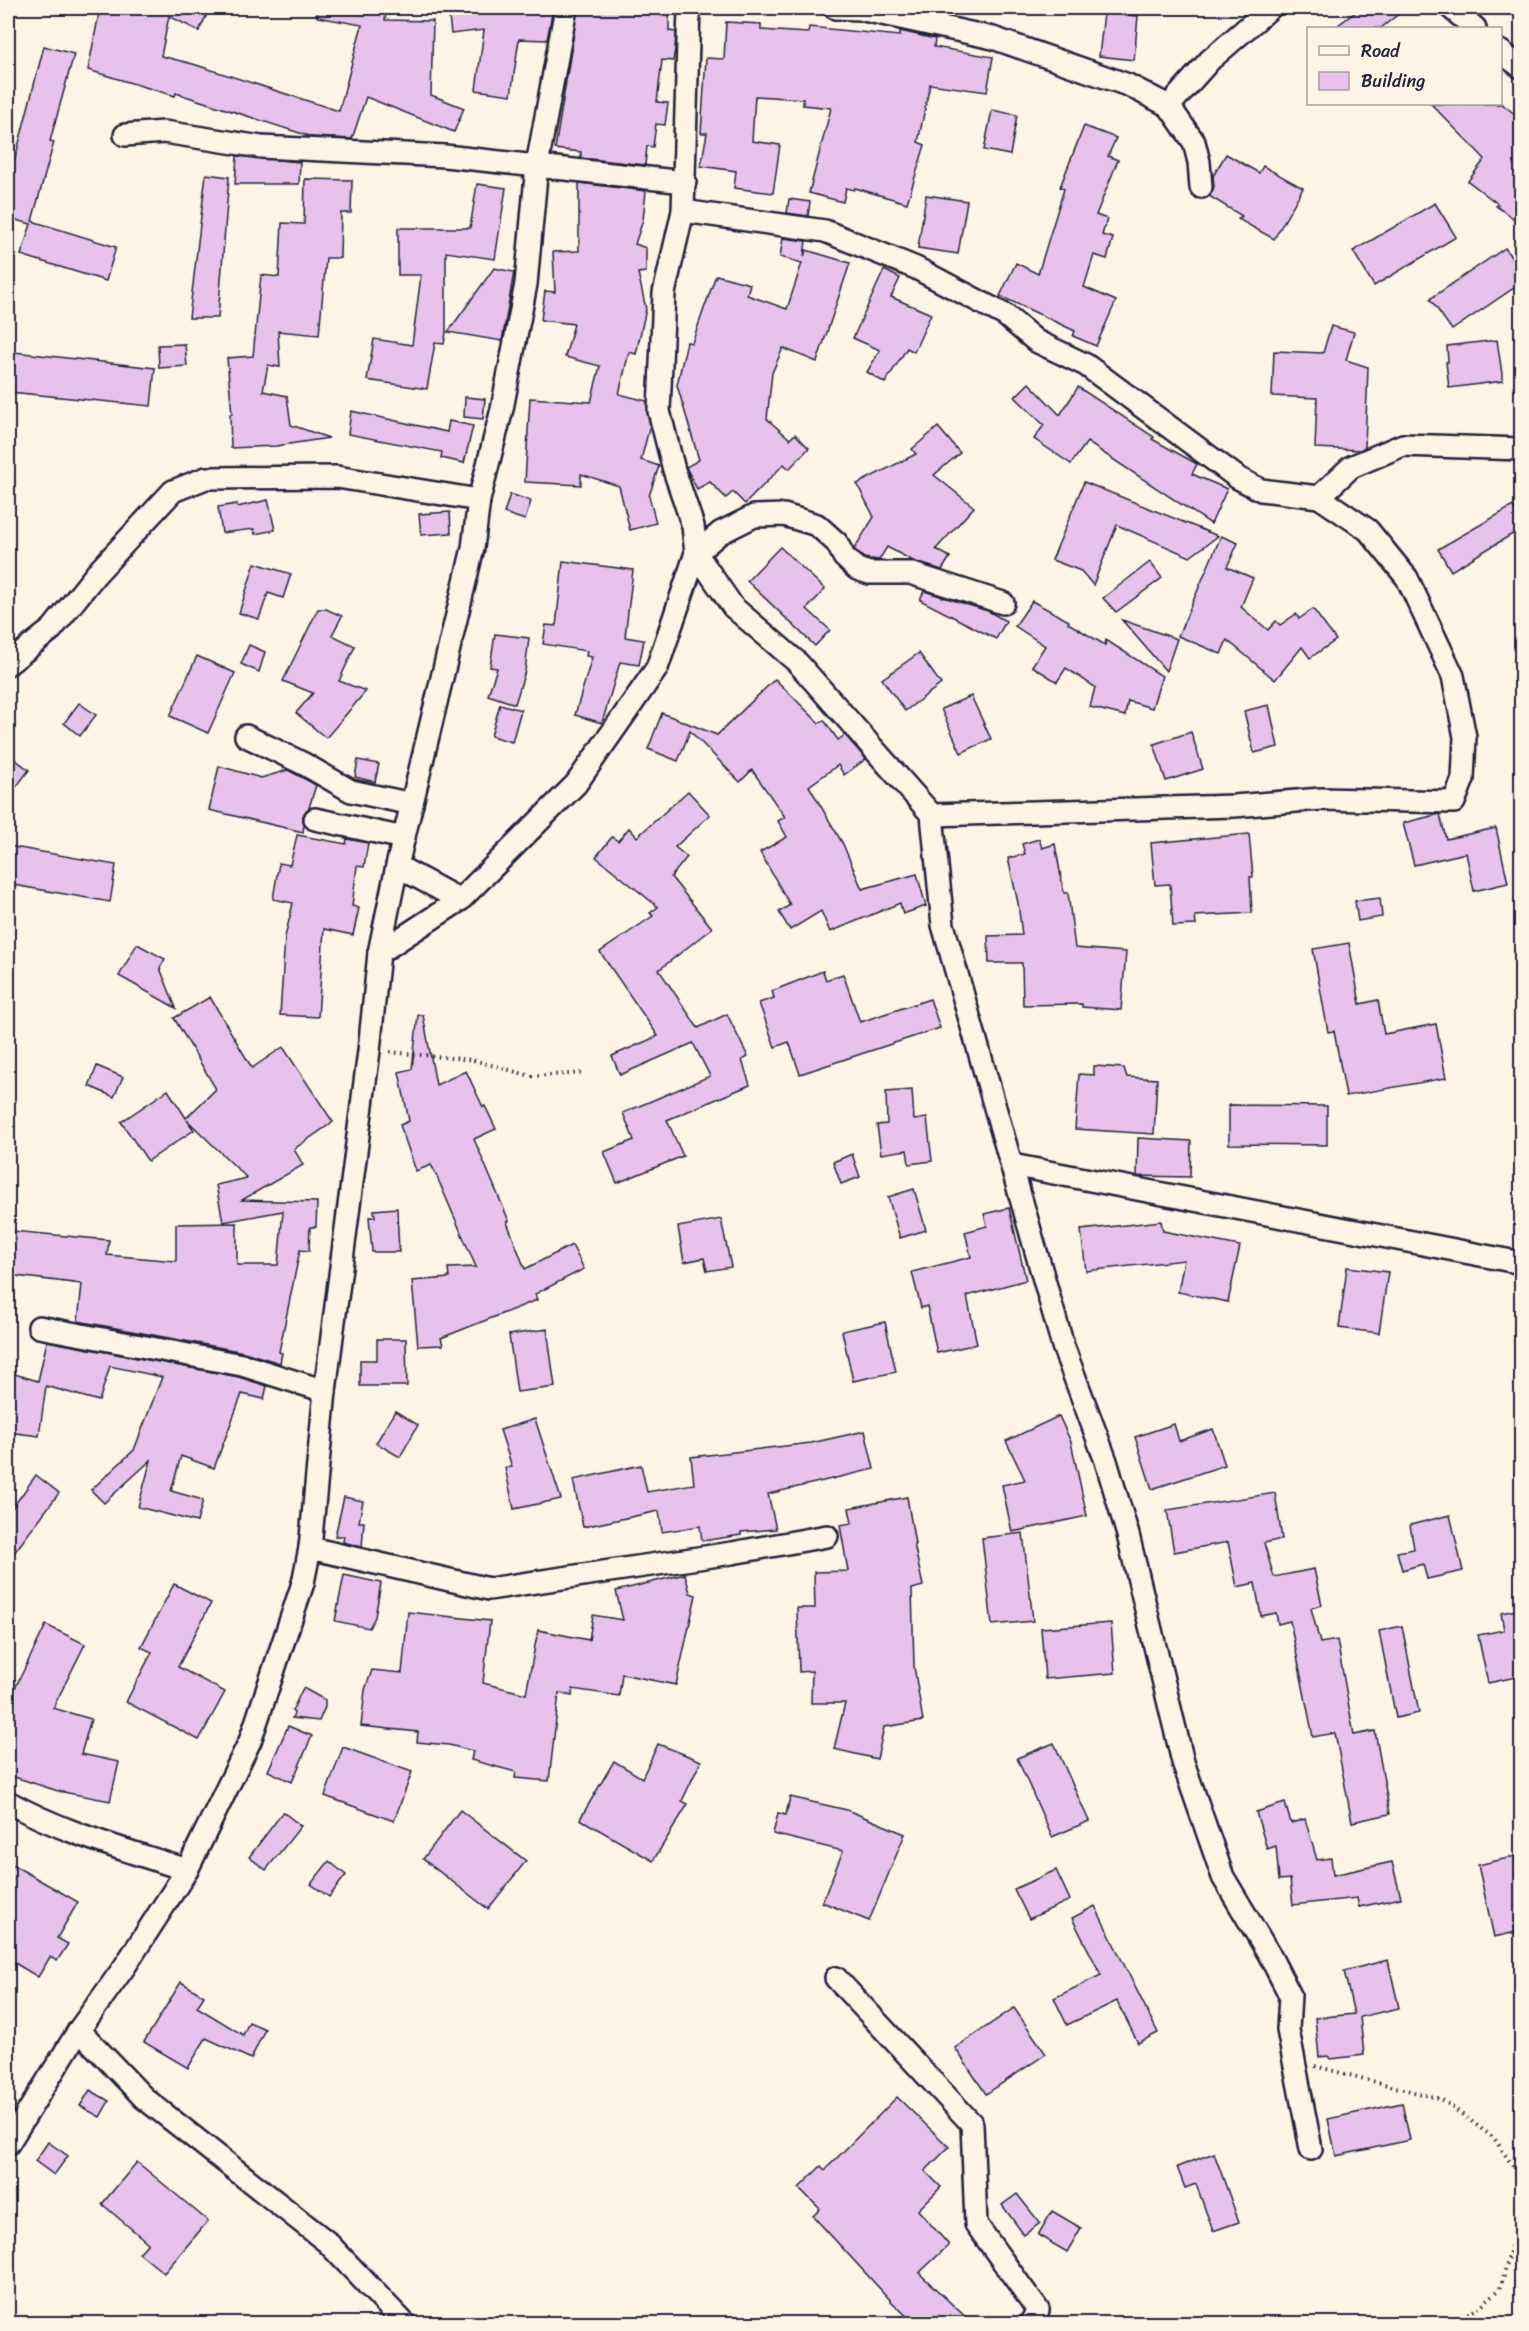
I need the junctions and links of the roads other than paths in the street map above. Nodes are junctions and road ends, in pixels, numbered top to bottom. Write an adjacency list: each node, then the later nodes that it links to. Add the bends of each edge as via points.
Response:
1 (566, 8): 11 (street)
2 (689, 8): 12 (street)
3 (835, 8): 9 (street, via 859,9 993,38 1128,85)
4 (1270, 8): 9 (street, via 1210,60)
5 (1451, 8): 6 (street)
6 (1473, 27)
7 (1502, 53): 8 (street)
8 (1521, 68)
9 (1168, 106): 13 (street, via 1194,142)
10 (125, 135): 11 (street, via 164,132 261,147)
11 (537, 165): 12 (street); 17 (street, via 526,284 502,409)
12 (685, 182): 14 (street)
13 (1202, 187)
14 (683, 211): 16 (street, via 825,231 916,268 1005,315 1036,340 1086,365 1238,478 1261,490); 18 (street, via 664,293 659,411 693,526)
15 (1521, 449): 16 (street, via 1403,445 1351,467)
16 (1319, 497): 23 (street, via 1368,530 1407,578 1453,675 1466,737 1463,779 1454,802 1321,799 1234,806)
17 (478, 500): 20 (street, via 337,477 206,478 173,491 96,574 52,629); 22 (street, via 473,548)
18 (696, 553): 19 (street, via 720,533 754,516 784,515 818,525 857,569 869,573 910,573); 23 (street, via 733,607 797,662); 27 (street, via 657,668 576,784)
19 (1003, 603)
20 (8, 664)
21 (246, 736): 22 (street, via 351,791)
22 (412, 804): 25 (street)
23 (932, 815): 29 (street, via 943,926)
24 (315, 819): 25 (street)
25 (404, 838): 26 (street)
26 (397, 866): 27 (street); 28 (street)
27 (460, 900): 28 (street)
28 (379, 953): 32 (street)
29 (1012, 1165): 30 (street); 40 (street, via 1063,1346 1106,1461 1128,1535 1184,1762 1223,1877 1290,1995 1288,2030)
30 (1521, 1263)
31 (39, 1326): 32 (street, via 242,1365)
32 (326, 1391): 34 (street)
33 (827, 1536): 34 (street, via 489,1589)
34 (310, 1548): 36 (street, via 303,1583 250,1741)
35 (8, 1802): 36 (street, via 96,1841)
36 (187, 1870): 38 (street)
37 (836, 1978): 42 (street, via 972,2124 976,2224 1038,2310)
38 (79, 2030): 39 (street); 41 (street, via 144,2098 327,2242)
39 (8, 2144)
40 (1311, 2149)
41 (405, 2324)
42 (1030, 2324)

